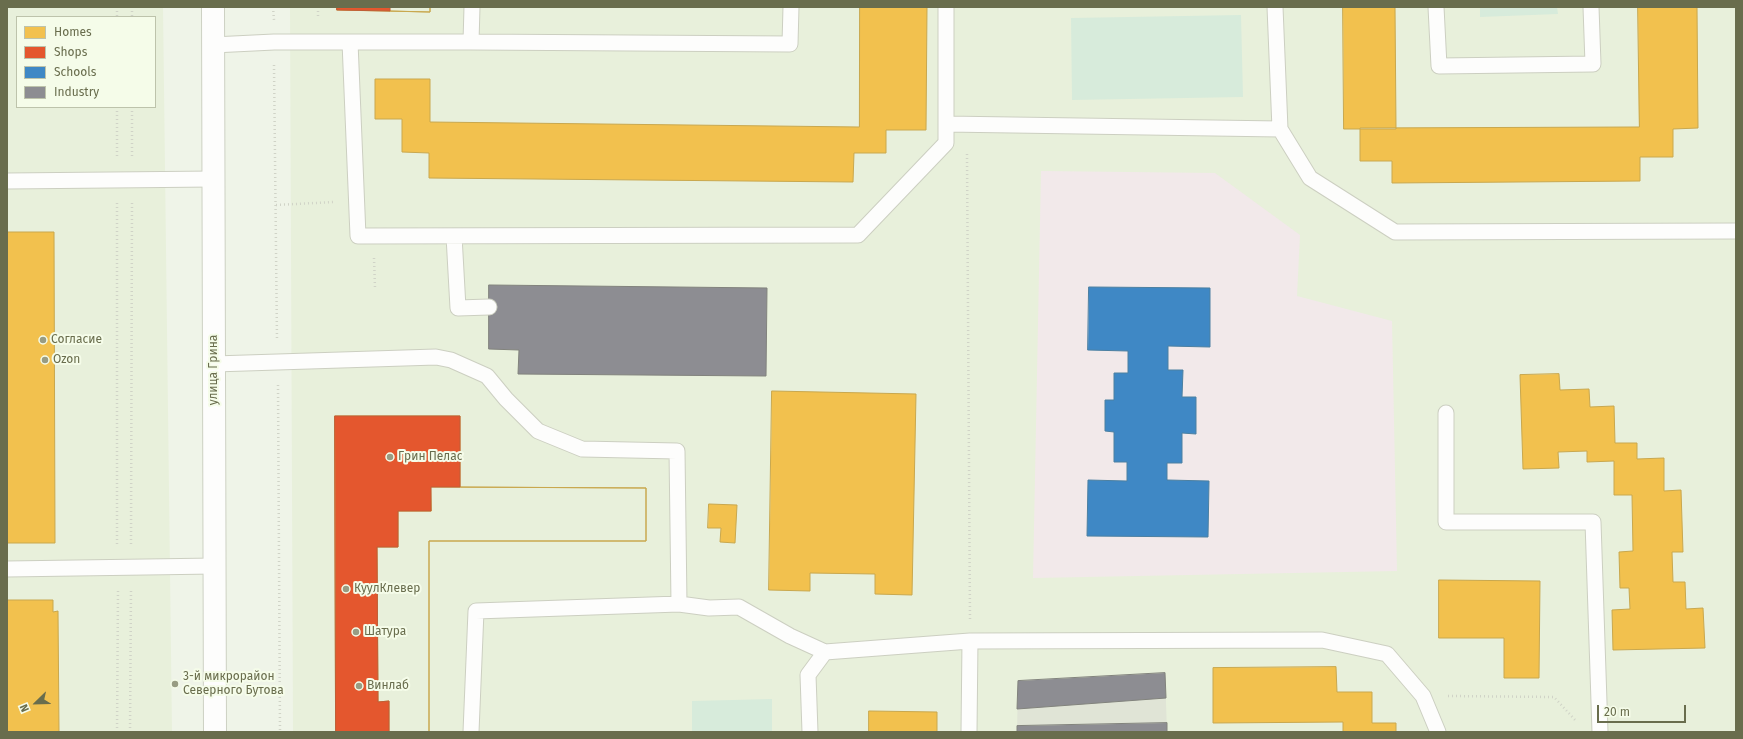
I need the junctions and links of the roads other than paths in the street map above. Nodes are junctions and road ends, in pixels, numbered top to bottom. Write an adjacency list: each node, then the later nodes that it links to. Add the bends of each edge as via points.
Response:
1 (213, 7): 10 (street, улица Грина)
2 (472, 7): 9 (lane)
3 (791, 7): 9 (lane, via 790,44)
4 (946, 7): 11 (lane)
5 (1275, 7): 12 (lane)
6 (1436, 7): 7 (lane, via 1439,66 1592,64)
7 (1591, 7)
8 (350, 42): 9 (lane); 10 (lane); 16 (lane, via 358,236)
9 (471, 42)
10 (213, 45): 13 (street, улица Грина)
11 (946, 124): 12 (lane); 16 (lane, via 946,143 858,235)
12 (1280, 129): 15 (lane, via 1310,178 1395,232)
13 (214, 179): 14 (lane); 18 (street, улица Грина)
14 (7, 181)
15 (1736, 231)
16 (454, 236): 17 (lane, via 458,308)
17 (489, 307)
18 (214, 364): 20 (street, улица Грина); 22 (lane, via 436,357 451,360 487,376 538,432 582,449 677,451)
19 (1446, 413): 30 (lane, via 1446,522 1593,522)
20 (215, 566): 21 (lane); 25 (street, улица Грина)
21 (7, 569)
22 (679, 604): 24 (lane, via 709,608 739,607 790,636); 26 (lane, via 476,611)
23 (970, 641): 24 (lane); 28 (lane); 29 (lane, via 1322,640 1387,654 1423,696)
24 (825, 652): 27 (lane, via 808,676)
25 (215, 732)
26 (471, 732)
27 (810, 732)
28 (969, 732)
29 (1438, 732)
30 (1600, 732)

